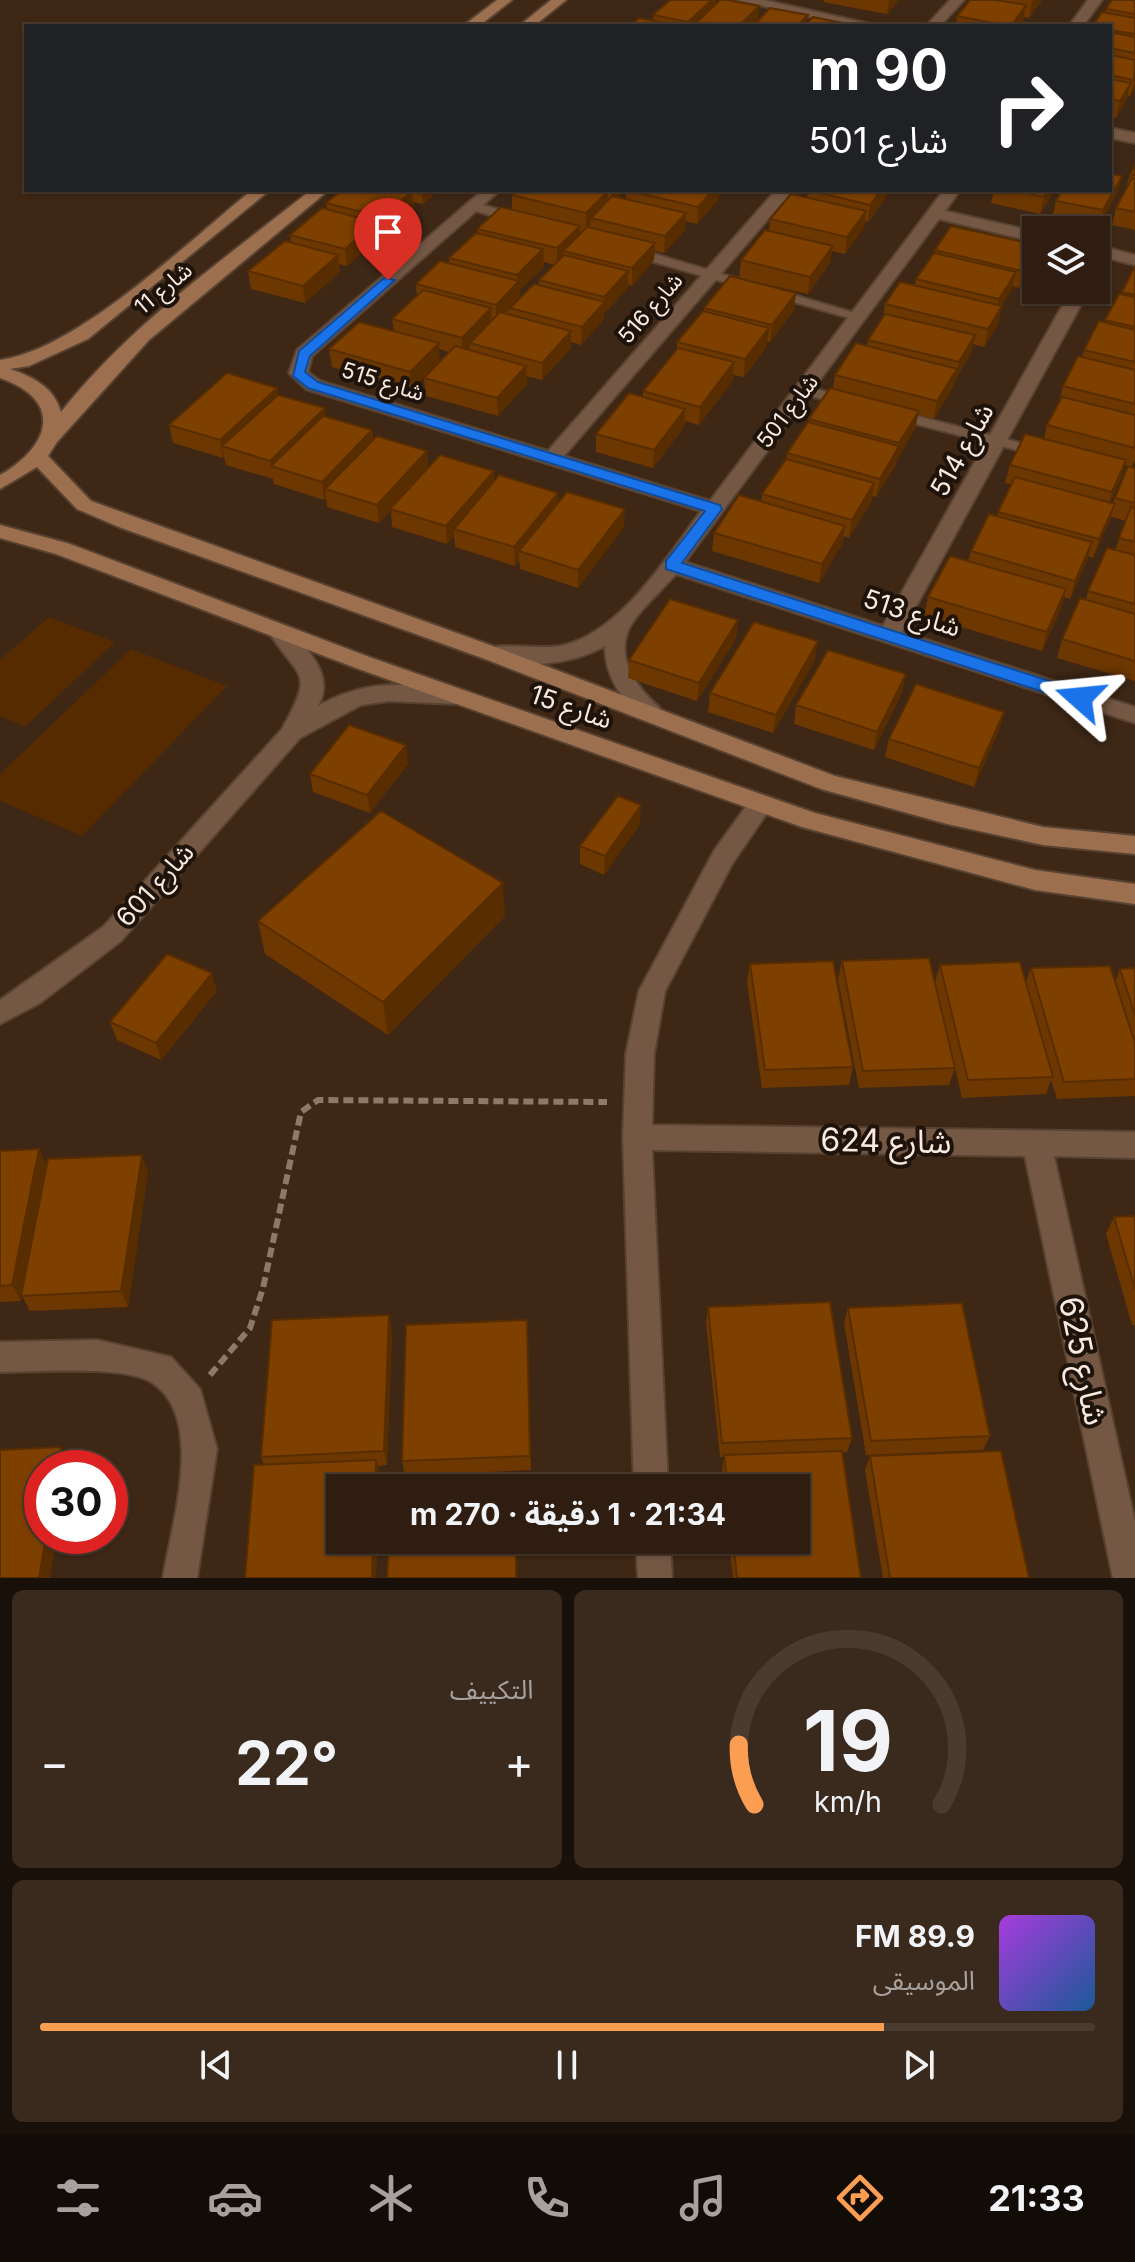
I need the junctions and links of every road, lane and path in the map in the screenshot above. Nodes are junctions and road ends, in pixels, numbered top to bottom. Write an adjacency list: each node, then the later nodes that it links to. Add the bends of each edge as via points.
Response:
1 (505, 0): 6 (street)
2 (559, 0): 9 (street)
3 (744, 0): 10 (street)
4 (957, 0): 11 (street)
5 (1095, 0): 12 (street)
6 (483, 16): 7 (street); 8 (street, via 510,18)
7 (473, 24)
8 (512, 24)
9 (529, 24)
10 (862, 24)
11 (935, 24)
12 (1077, 24)
13 (1112, 133): 14 (street)
14 (1135, 138)
15 (260, 192): 30 (street, شارع 11, via 82,335 23,362)
16 (319, 192): 33 (street, شارع 11, via 123,354 83,394)
17 (490, 192): 20 (street, شارع 515)
18 (783, 192): 27 (street, شارع 516)
19 (951, 192): 21 (street, شارع 501)
20 (473, 206): 22 (lane); 37 (street, شارع 515, via 303,354 298,373 313,385)
21 (935, 213): 23 (street); 29 (street, شارع 501)
22 (533, 223)
23 (1022, 234)
24 (622, 249): 27 (lane)
25 (1110, 256): 26 (street)
26 (1135, 260)
27 (712, 274): 29 (lane); 37 (street, شارع 516)
28 (1072, 304): 34 (street, شارع 514)
29 (858, 316): 32 (street, شارع 501)
30 (0, 365)
31 (0, 372): 33 (street, via 31,383 49,398 56,417)
32 (803, 390): 34 (lane); 39 (street, شارع 501)
33 (51, 438): 35 (street, شارع 11)
34 (996, 441): 36 (lane); 44 (street, شارع 514)
35 (38, 457): 38 (street); 45 (street, شارع 15, via 84,505)
36 (1058, 457)
37 (552, 458): 39 (street, شارع 515)
38 (0, 483)
39 (715, 509): 41 (street, شارع 501)
40 (0, 531): 43 (street, شارع 15, via 63,549)
41 (672, 565): 42 (street, شارع 501); 44 (street, شارع 513)
42 (617, 629): 45 (street, شارع 501, via 561,653); 47 (street, via 617,674)
43 (279, 631): 46 (street, شارع 15); 49 (street, شارع 601, via 310,668 312,696)
44 (889, 635): 48 (street, شارع 513)
45 (493, 654): 47 (street, شارع 15)
46 (456, 696): 49 (street, شارع 601, via 378,691 335,704); 50 (street, شارع 15)
47 (651, 713): 51 (street, شارع 15, via 829,783 1043,836)
48 (1135, 715)
49 (290, 735): 53 (street, شارع 601, via 112,934)
50 (761, 804): 52 (street, شارع 15, via 1035,880); 54 (street, via 723,858 652,991 640,1054)
51 (1135, 845)
52 (1135, 894)
53 (0, 1013)
54 (638, 1103): 55 (street); 59 (path, via 318,1100 301,1112 250,1328)
55 (637, 1137): 56 (street, شارع 624); 60 (street)
56 (1037, 1144): 57 (street, شارع 624); 64 (street, شارع 625)
57 (1135, 1145)
58 (0, 1357): 59 (street, via 97,1355 160,1368)
59 (189, 1400): 62 (street, via 201,1449)
60 (650, 1474)
61 (654, 1554): 63 (street)
62 (180, 1578)
63 (655, 1578)
64 (1130, 1578)

